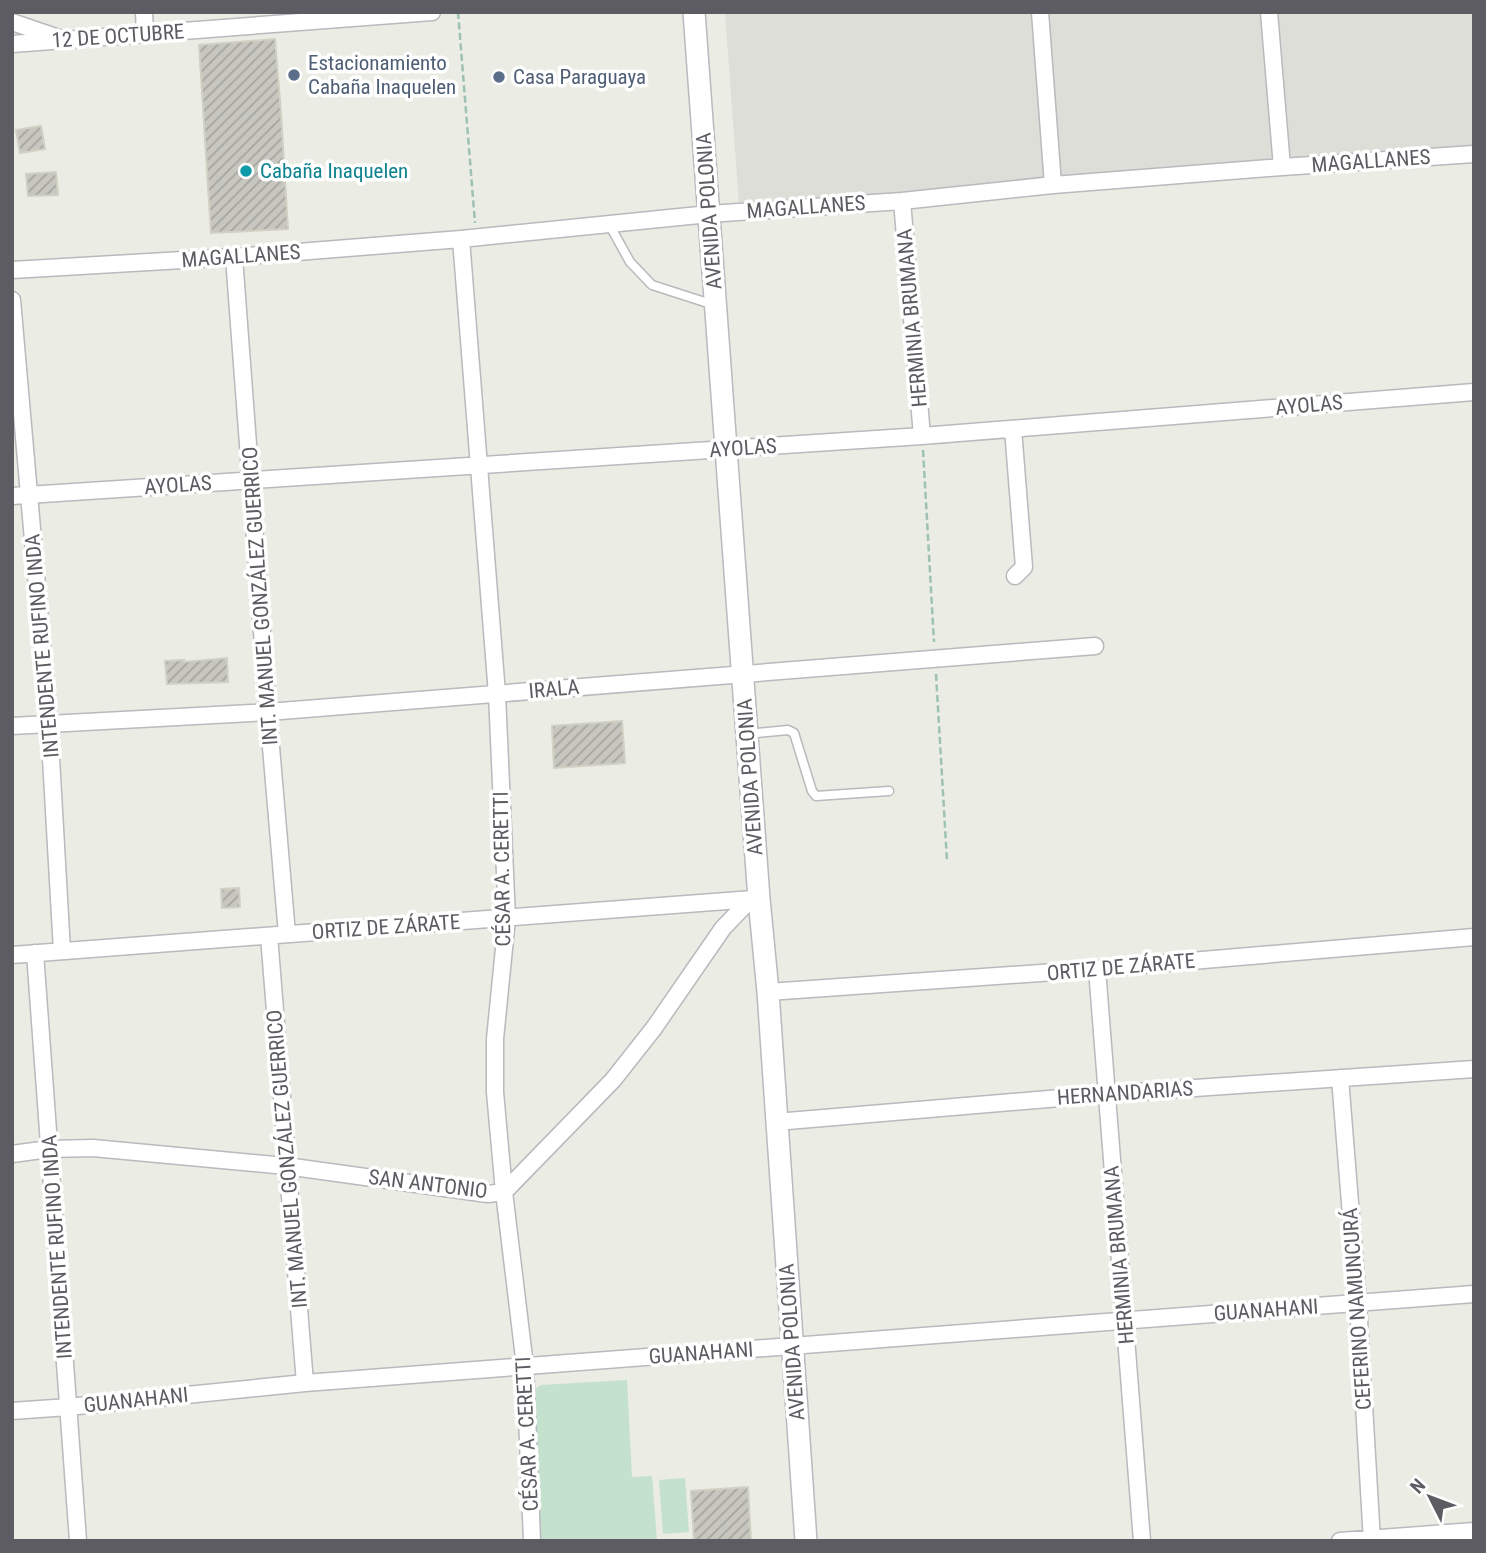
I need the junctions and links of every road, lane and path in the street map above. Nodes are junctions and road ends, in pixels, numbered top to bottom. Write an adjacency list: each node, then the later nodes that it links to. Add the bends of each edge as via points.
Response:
1 (144, 12): 10 (street)
2 (245, 12): 9 (street)
3 (432, 12): 9 (street, 12 DE OCTUBRE)
4 (458, 12): 19 (path)
5 (694, 12): 17 (main road, AVENIDA POLONIA)
6 (1040, 12): 15 (street)
7 (1269, 12): 14 (street)
8 (12, 22): 11 (street)
9 (223, 28): 10 (street, 12 DE OCTUBRE)
10 (145, 34): 11 (street, 12 DE OCTUBRE)
11 (66, 40): 12 (street, 12 DE OCTUBRE)
12 (12, 44)
13 (1474, 154): 14 (street, MAGALLANES)
14 (1282, 167): 15 (street, MAGALLANES)
15 (1054, 185): 16 (street, MAGALLANES)
16 (902, 201): 17 (street, MAGALLANES); 26 (street, HERMINIA BRUMANA)
17 (709, 214): 18 (street, MAGALLANES); 23 (main road, AVENIDA POLONIA)
18 (609, 224): 19 (street, MAGALLANES); 23 (lane, via 630,262 652,285)
19 (469, 238): 20 (street, MAGALLANES); 28 (street, CÉSAR A. CERETTI)
20 (234, 257): 21 (street, MAGALLANES); 29 (street, INT. MANUEL GONZÁLEZ GUERRICO)
21 (12, 270)
22 (12, 300): 30 (street, INTENDENTE RUFINO INDA)
23 (716, 305): 27 (main road, AVENIDA POLONIA)
24 (1474, 392): 25 (street, AYOLAS)
25 (1013, 429): 26 (street, AYOLAS); 32 (street, via 1024,567)
26 (922, 436): 27 (street, AYOLAS)
27 (726, 450): 28 (street, AYOLAS); 34 (main road, AVENIDA POLONIA)
28 (480, 465): 29 (street, AYOLAS); 35 (street, CÉSAR A. CERETTI)
29 (251, 481): 30 (street, AYOLAS); 36 (street, INT. MANUEL GONZÁLEZ GUERRICO)
30 (30, 495): 31 (street, AYOLAS); 37 (street, INTENDENTE RUFINO INDA)
31 (12, 496)
32 (1015, 576)
33 (1095, 646): 34 (street, IRALA)
34 (743, 673): 35 (street, IRALA); 39 (main road, AVENIDA POLONIA)
35 (497, 694): 36 (street, IRALA); 42 (street, CÉSAR A. CERETTI)
36 (268, 712): 37 (street, IRALA); 43 (street, INT. MANUEL GONZÁLEZ GUERRICO)
37 (49, 723): 38 (street, IRALA); 46 (street, INTENDENTE RUFINO INDA)
38 (12, 726)
39 (747, 734): 40 (lane, via 794,733 816,796); 41 (main road, AVENIDA POLONIA)
40 (889, 791)
41 (754, 899): 42 (street, ORTIZ DE ZÁRATE); 50 (main road, AVENIDA POLONIA); 58 (street, SAN ANTONIO, via 723,928 613,1080)
42 (507, 918): 43 (street, ORTIZ DE ZÁRATE); 58 (street, CÉSAR A. CERETTI, via 495,1039)
43 (286, 934): 44 (street, ORTIZ DE ZÁRATE)
44 (269, 936): 46 (street, ORTIZ DE ZÁRATE); 57 (street, INT. MANUEL GONZÁLEZ GUERRICO)
45 (1474, 937): 49 (street, ORTIZ DE ZÁRATE)
46 (62, 951): 47 (street, ORTIZ DE ZÁRATE)
47 (35, 953): 48 (street, ORTIZ DE ZÁRATE); 55 (street, INTENDENTE RUFINO INDA)
48 (12, 955)
49 (1097, 969): 50 (street, ORTIZ DE ZÁRATE); 53 (street, HERMINIA BRUMANA)
50 (768, 992): 54 (main road, AVENIDA POLONIA)
51 (1474, 1069): 52 (street, HERNANDARIAS)
52 (1340, 1078): 53 (street, HERNANDARIAS); 60 (street, CEFERINO NAMUNCURÁ)
53 (1107, 1094): 54 (street, HERNANDARIAS); 61 (street, HERMINIA BRUMANA)
54 (776, 1122): 62 (main road, AVENIDA POLONIA)
55 (49, 1149): 56 (street, SAN ANTONIO); 57 (street, SAN ANTONIO, via 93,1148); 65 (street, INTENDENTE RUFINO INDA)
56 (12, 1154)
57 (286, 1166): 58 (street, SAN ANTONIO, via 488,1194); 64 (street, INT. MANUEL GONZÁLEZ GUERRICO)
58 (504, 1192): 63 (street, CÉSAR A. CERETTI)
59 (1474, 1294): 60 (street, GUANAHANI)
60 (1358, 1303): 61 (street, GUANAHANI); 68 (street, CEFERINO NAMUNCURÁ)
61 (1125, 1321): 62 (street, GUANAHANI); 72 (street, HERMINIA BRUMANA)
62 (792, 1346): 63 (street, GUANAHANI); 71 (main road, AVENIDA POLONIA)
63 (525, 1366): 64 (street, GUANAHANI); 70 (street, CÉSAR A. CERETTI)
64 (305, 1383): 65 (street, GUANAHANI)
65 (68, 1407): 66 (street, GUANAHANI); 69 (street, INTENDENTE RUFINO INDA)
66 (12, 1411)
67 (1474, 1531): 68 (street)
68 (1372, 1539): 73 (street)
69 (78, 1541)
70 (532, 1541)
71 (806, 1541)
72 (1142, 1541)
73 (1340, 1541)

